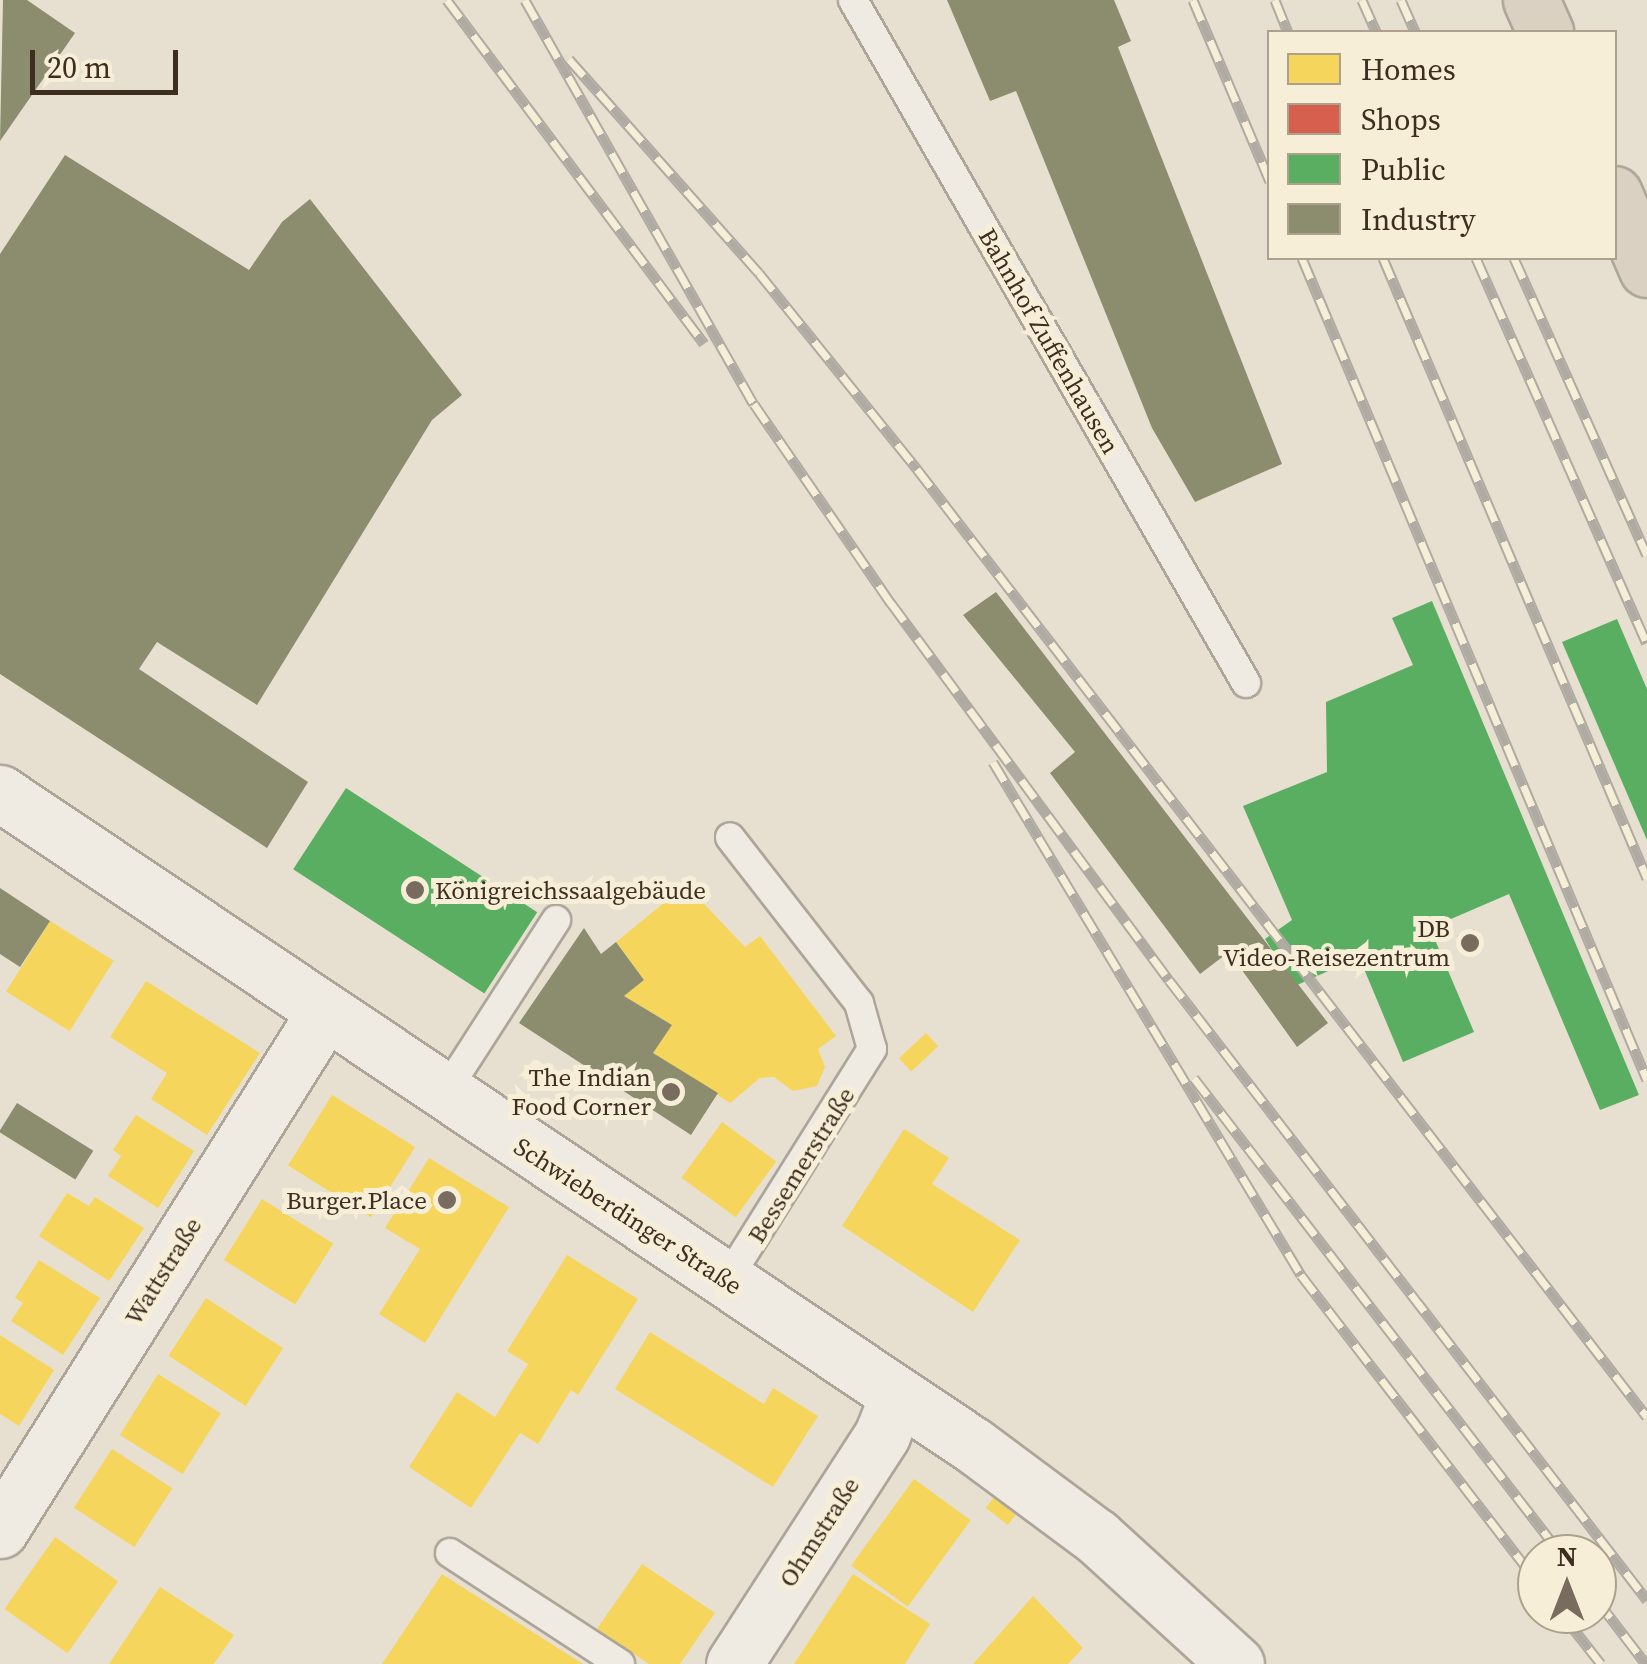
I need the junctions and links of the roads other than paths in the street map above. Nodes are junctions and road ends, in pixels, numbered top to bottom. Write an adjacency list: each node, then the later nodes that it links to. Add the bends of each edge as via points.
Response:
1 (853, 0): 6 (lane, Bahnhof Zuffenhausen)
2 (1531, 0): 3 (highway)
3 (1544, 30)
4 (1617, 201): 5 (highway)
5 (1647, 269)
6 (1246, 683)
7 (0, 793): 10 (main road, Schwieberdinger Straße)
8 (730, 837): 12 (lane, Bessemerstraße, via 858,1003 872,1049)
9 (556, 920): 11 (lane)
10 (325, 1012): 11 (main road, Schwieberdinger Straße); 14 (main road, Wattstraße)
11 (444, 1094): 12 (main road, Schwieberdinger Straße)
12 (727, 1280): 13 (main road, Schwieberdinger Straße)
13 (898, 1395): 17 (main road, Ohmstraße, via 882,1435); 18 (main road, Schwieberdinger Straße, via 1096,1537)
14 (0, 1530)
15 (450, 1553): 16 (lane)
16 (620, 1664)
17 (734, 1664)
18 (1236, 1664)

